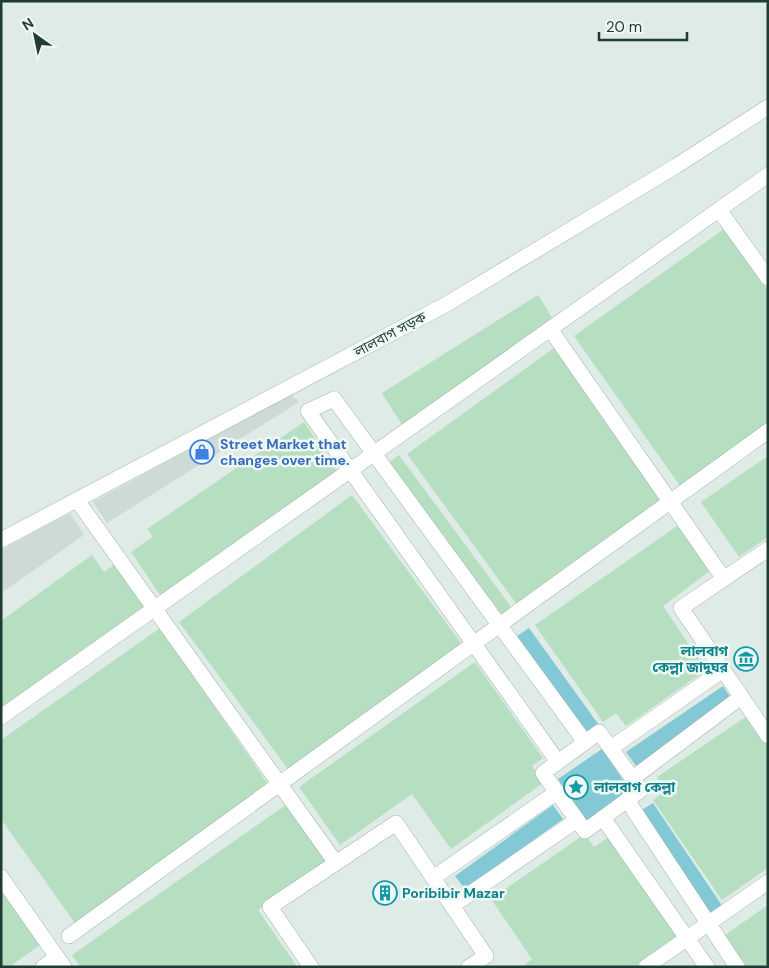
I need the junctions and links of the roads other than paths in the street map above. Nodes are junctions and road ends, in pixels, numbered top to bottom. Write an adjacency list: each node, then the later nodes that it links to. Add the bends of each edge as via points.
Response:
1 (768, 107): 9 (street, লালবাগ সড়ক, via 445,305)
2 (768, 175): 3 (street)
3 (719, 210): 4 (street); 5 (street)
4 (768, 278)
5 (550, 329): 7 (street); 10 (street)
6 (768, 432): 10 (street)
7 (374, 453): 8 (street); 8 (street, via 334,399 308,412); 15 (street)
8 (350, 470): 14 (street); 16 (street)
9 (78, 500): 11 (street, লালবাগ সড়ক); 14 (street)
10 (671, 502): 13 (street); 15 (street)
11 (1, 540)
12 (768, 549): 13 (street)
13 (724, 579): 17 (street, via 680,608)
14 (155, 608): 19 (street); 25 (street)
15 (500, 625): 16 (street); 21 (street)
16 (474, 644): 23 (street); 25 (street)
17 (723, 670): 18 (street); 22 (street)
18 (741, 697): 20 (street); 24 (street)
19 (1, 717)
20 (768, 736)
21 (585, 742): 22 (street, via 599,732); 23 (street)
22 (611, 748): 24 (street)
23 (558, 762): 26 (street, via 543,773)
24 (633, 778): 27 (street, via 641,790)
25 (280, 784): 30 (street); 36 (street)
26 (557, 792): 29 (street); 32 (street)
27 (627, 800): 28 (street); 35 (street)
28 (603, 818): 29 (street, via 585,831); 37 (street)
29 (577, 820): 34 (street)
30 (336, 863): 32 (street, via 396,823); 40 (street, via 270,907)
31 (1, 877): 38 (street)
32 (433, 878): 34 (street)
33 (768, 882): 35 (street)
34 (452, 906): 41 (street, via 486,956)
35 (708, 923): 37 (street); 44 (street)
36 (69, 936)
37 (687, 938): 42 (street); 43 (street)
38 (61, 962): 39 (street)
39 (43, 967)
40 (311, 967)
41 (469, 967)
42 (646, 967)
43 (707, 967)
44 (737, 967)

